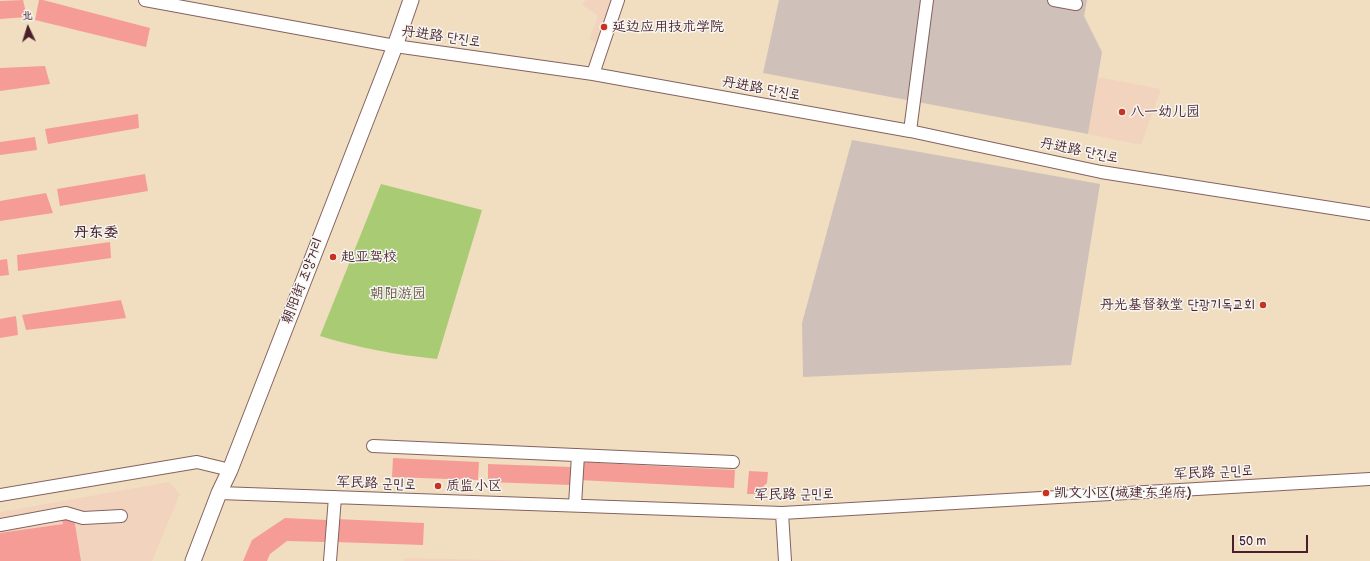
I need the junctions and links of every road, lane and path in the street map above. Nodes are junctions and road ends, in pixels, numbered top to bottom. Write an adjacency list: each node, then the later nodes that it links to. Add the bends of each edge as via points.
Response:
1 (145, 0): 6 (street, 丹进路 단진로)
2 (411, 0): 8 (main road, 朝阳街 조양거리)
3 (618, 0): 9 (street)
4 (927, 0): 10 (street)
5 (1054, 0): 7 (street)
6 (180, 4): 8 (street, 丹进路 단진로)
7 (1076, 4)
8 (395, 46): 9 (street, 丹进路 단진로); 15 (main road, 朝阳街 조양거리)
9 (593, 74): 10 (street, 丹进路 단진로)
10 (910, 131): 11 (street, 丹进路 단진로, via 1101,172)
11 (1370, 214)
12 (373, 446): 13 (street)
13 (578, 455): 14 (street); 20 (street)
14 (733, 462)
15 (230, 470): 17 (main road, 朝阳街 조양거리); 18 (street, via 197,462)
16 (1370, 478): 21 (street, 军民路 군민로)
17 (219, 493): 19 (street, 军民路 군민로); 24 (main road, 朝阳街 조양거리)
18 (0, 495)
19 (335, 497): 20 (street, 军民路 군민로); 25 (street)
20 (575, 505): 21 (street, 军民路 군민로)
21 (782, 513): 26 (street)
22 (121, 516): 23 (street, via 83,518 66,513)
23 (0, 525)
24 (193, 561)
25 (330, 561)
26 (785, 561)

